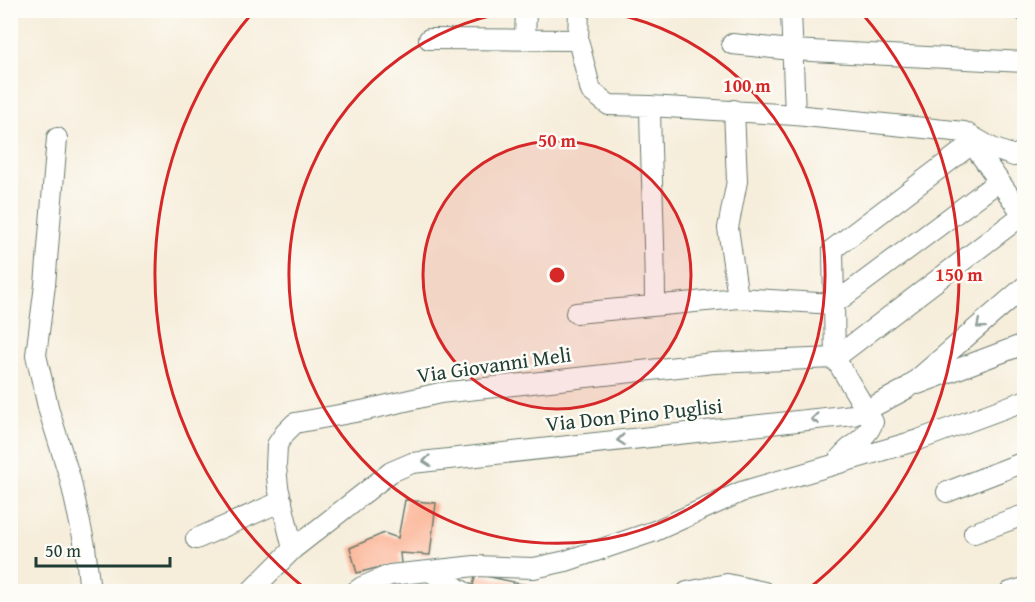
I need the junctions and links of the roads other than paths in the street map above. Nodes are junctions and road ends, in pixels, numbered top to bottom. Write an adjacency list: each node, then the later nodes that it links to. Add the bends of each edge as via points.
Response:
1 (526, 10): 5 (street)
2 (579, 10): 6 (street)
3 (791, 10): 8 (street)
4 (429, 39): 5 (street)
5 (525, 39): 6 (street)
6 (578, 40): 10 (street, via 591,91 609,105)
7 (732, 44): 8 (street)
8 (792, 50): 9 (street); 12 (street)
9 (1024, 62)
10 (650, 106): 11 (street); 21 (street)
11 (734, 110): 12 (street); 19 (street, via 737,181 728,228)
12 (795, 115): 14 (street)
13 (57, 138): 38 (street, via 36,356 48,411 70,478)
14 (968, 138): 15 (street, via 1014,156); 16 (street); 20 (street, via 833,249)
15 (1024, 151)
16 (999, 180): 17 (street); 20 (street)
17 (1024, 215): 24 (street)
18 (1024, 287): 25 (street, Via Don Pino Puglisi, one-way to 25)
19 (738, 298): 20 (street); 21 (street)
20 (834, 304): 24 (street)
21 (655, 305): 22 (street)
22 (576, 313)
23 (1024, 344): 25 (street)
24 (835, 358): 27 (street); 31 (street, Via Giovanni Meli, via 714,363 452,392 295,423 277,445)
25 (906, 389): 27 (street, Via Don Pino Puglisi)
26 (1024, 401): 29 (street, via 918,440)
27 (865, 411): 29 (street, via 873,422 869,431); 35 (street, Via Don Pino Puglisi, one-way to 35, via 412,463 390,472)
28 (1024, 462): 30 (street)
29 (836, 464): 36 (street, via 741,492 655,531 566,561 534,568 475,566)
30 (947, 492)
31 (282, 501): 34 (street); 35 (street, Via Giovanni Meli)
32 (1024, 515): 33 (street)
33 (974, 533)
34 (196, 539)
35 (293, 549): 39 (street, Via Don Pino Puglisi)
36 (429, 571): 40 (street, via 390,575); 41 (street)
37 (1024, 588): 44 (street)
38 (90, 591)
39 (250, 591)
40 (356, 591)
41 (464, 591)
42 (687, 591): 43 (street, via 727,584)
43 (764, 591)
44 (1010, 591)

